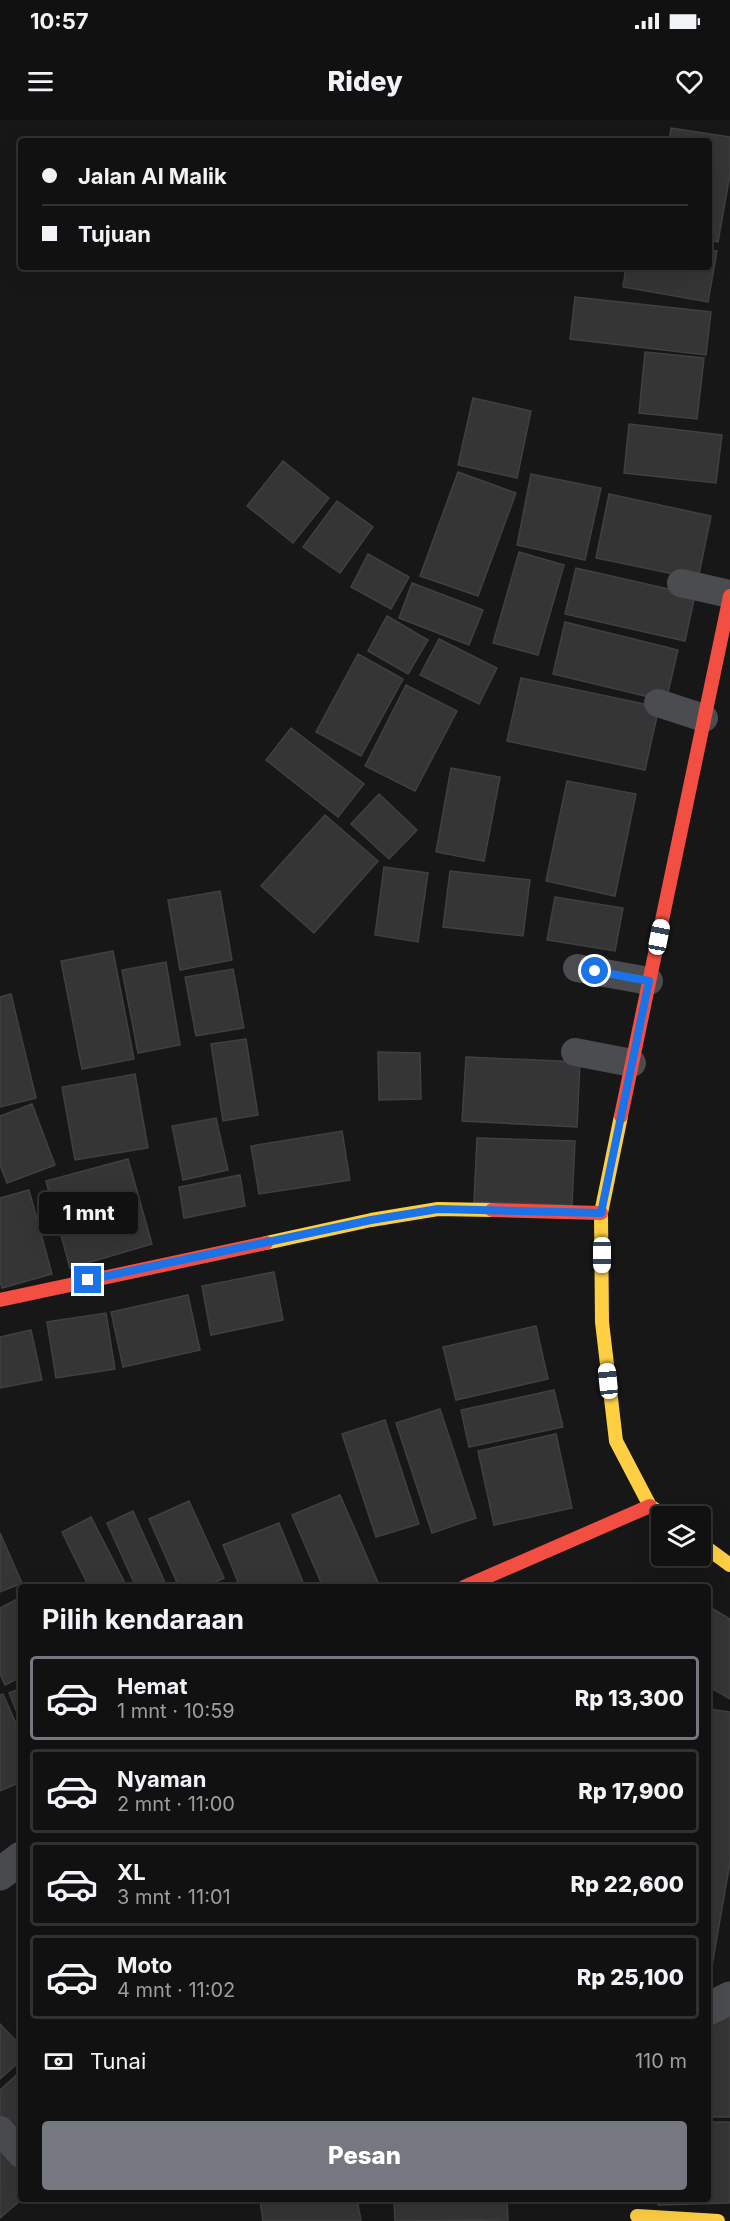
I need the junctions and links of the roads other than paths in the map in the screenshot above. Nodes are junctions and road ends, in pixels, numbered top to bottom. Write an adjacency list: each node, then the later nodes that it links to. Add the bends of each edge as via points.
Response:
1 (681, 583): 2 (lane)
2 (730, 595): 4 (street)
3 (658, 703): 4 (lane)
4 (704, 718): 6 (street)
5 (577, 968): 6 (lane)
6 (649, 981): 8 (street)
7 (575, 1052): 8 (lane)
8 (632, 1064): 9 (street)
9 (601, 1213): 10 (street, via 438,1209); 11 (street, via 602,1322 616,1441)
10 (0, 1300)
11 (650, 1506): 14 (street)
12 (711, 1551): 13 (street)
13 (730, 1565)
14 (471, 1584)
15 (18, 1860): 16 (street)
16 (0, 1874)
17 (730, 1998): 18 (street)
18 (711, 2008)
19 (0, 2130): 20 (lane)
20 (18, 2151)
21 (637, 2216): 22 (street)
22 (718, 2221)

